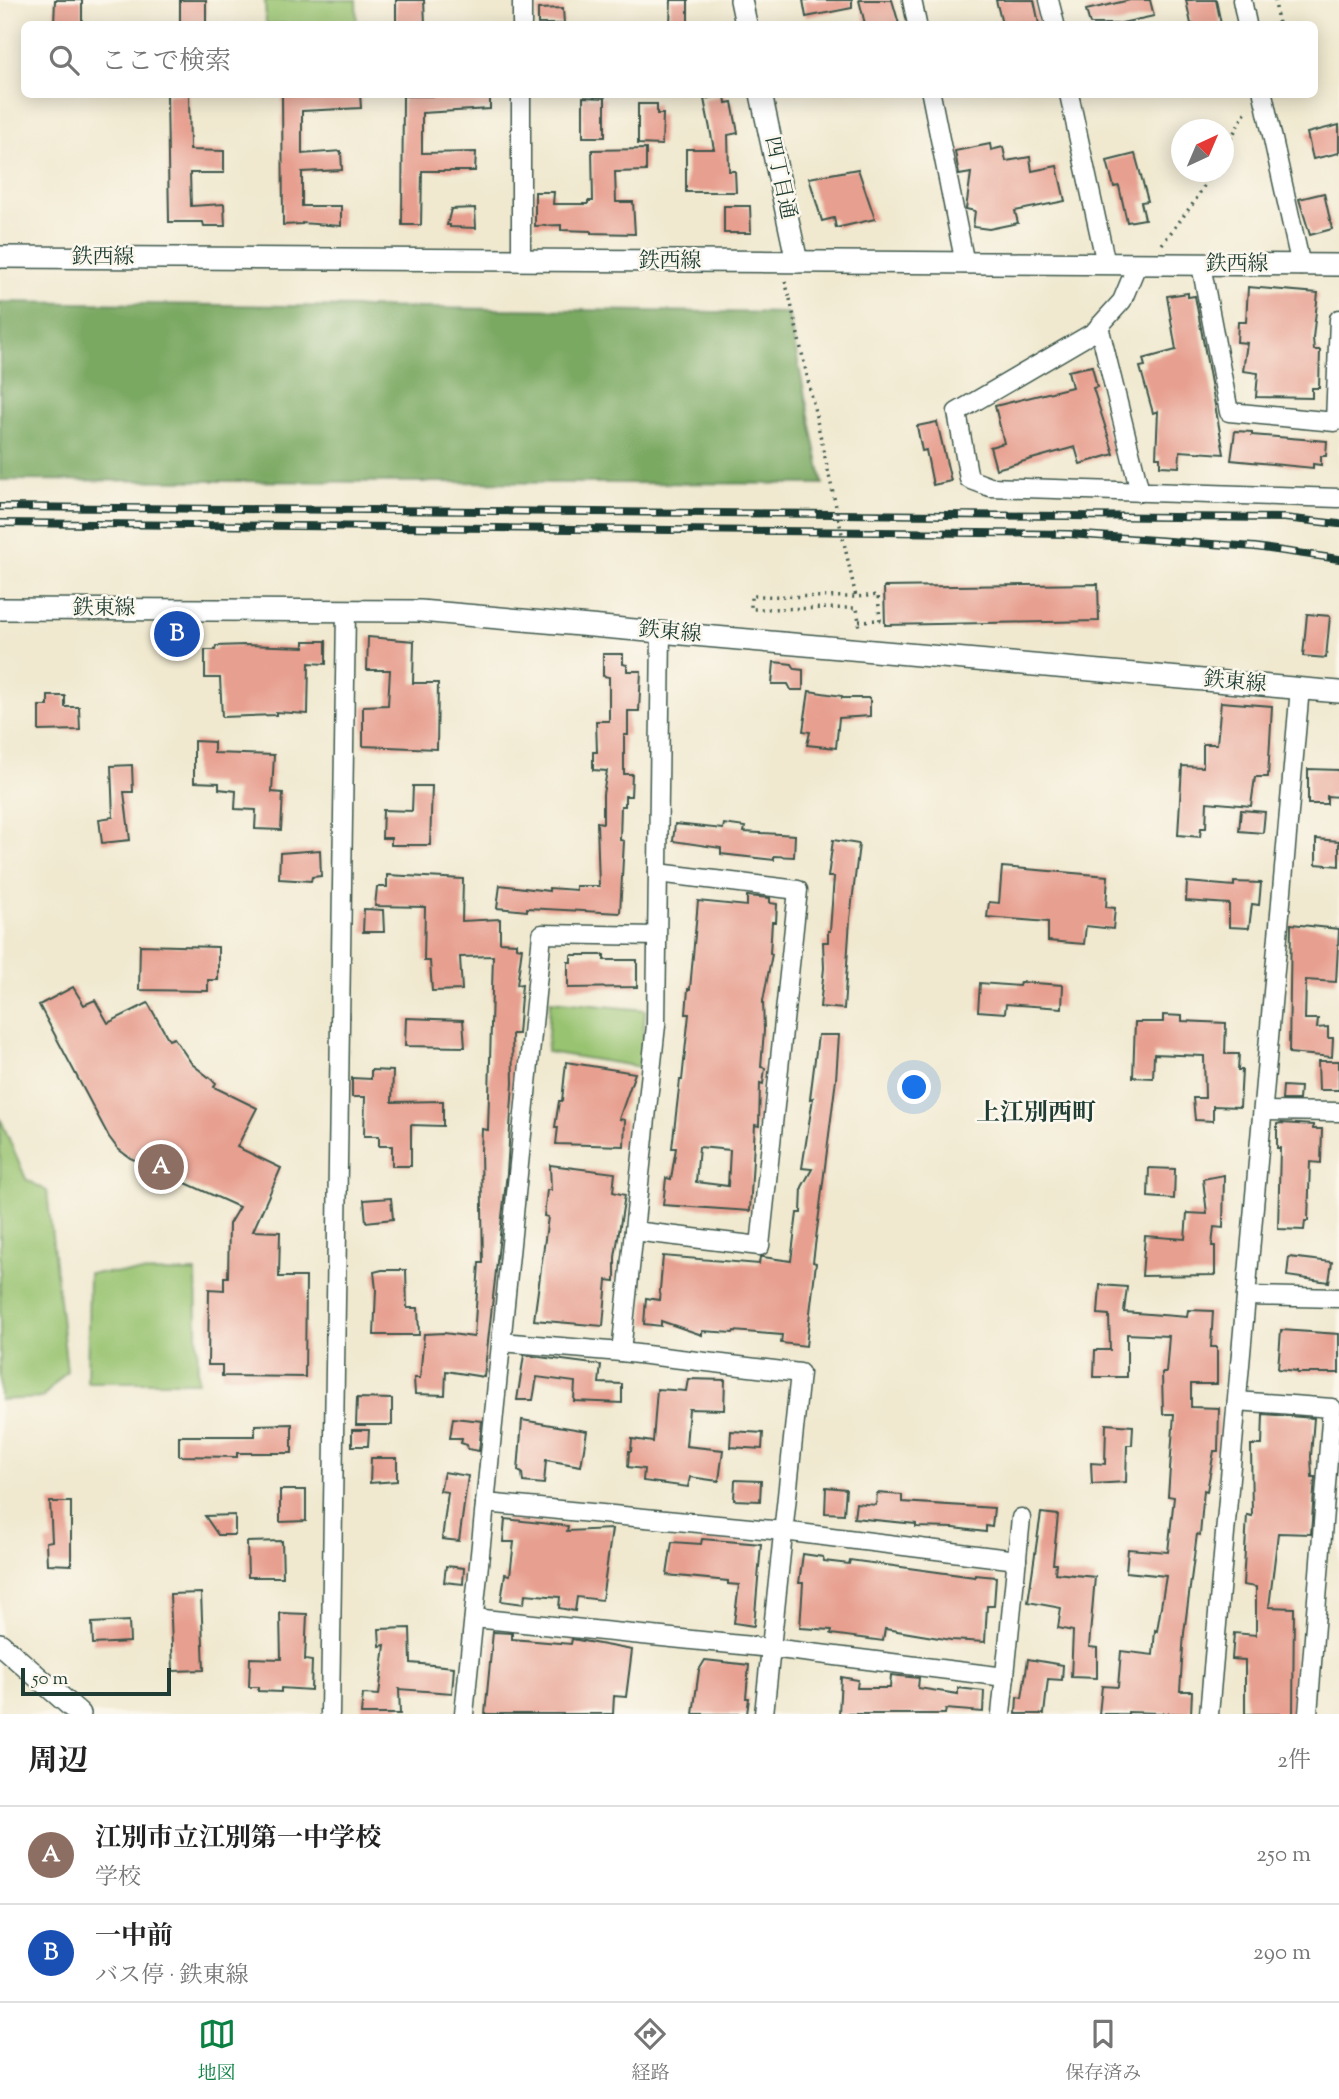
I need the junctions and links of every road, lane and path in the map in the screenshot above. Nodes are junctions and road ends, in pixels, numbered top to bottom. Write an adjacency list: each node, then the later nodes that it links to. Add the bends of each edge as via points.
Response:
1 (522, 0): 7 (street)
2 (741, 0): 8 (street)
3 (912, 0): 9 (street)
4 (1049, 0): 10 (street)
5 (1242, 0): 11 (street)
6 (1275, 0): 12 (path)
7 (522, 21)
8 (745, 21)
9 (916, 21)
10 (1054, 21)
11 (1246, 21)
12 (1278, 21)
13 (521, 98): 22 (street)
14 (762, 98): 23 (street, 四丁目通)
15 (932, 98): 24 (street)
16 (1070, 98): 25 (street)
17 (1256, 100): 18 (path); 29 (street)
18 (1234, 134)
19 (1206, 182): 20 (path)
20 (1157, 250)
21 (0, 257): 22 (street, 鉄西線)
22 (520, 261): 23 (street, 鉄西線)
23 (797, 262): 24 (street, 鉄西線)
24 (965, 264): 25 (street, 鉄西線)
25 (1106, 264): 26 (street, 鉄西線)
26 (1137, 264): 27 (street, 鉄西線); 32 (street, via 1122,301)
27 (1201, 265): 29 (street, 鉄西線); 31 (street, via 1229,412 1335,422)
28 (1339, 265): 29 (street, 鉄西線)
29 (1301, 266)
30 (785, 281): 35 (path, bridge)
31 (1339, 319)
32 (1099, 326): 33 (street); 33 (street, via 957,412 969,479 989,487)
33 (1140, 492): 34 (street)
34 (1339, 498)
35 (856, 597): 38 (path, via 878,596 880,620); 38 (path, via 751,596 751,609 857,608)
36 (0, 609): 37 (street, 鉄東線)
37 (345, 610): 39 (street, 鉄東線, via 420,611); 62 (street)
38 (859, 621): 40 (path)
39 (661, 632): 41 (street, 鉄東線); 43 (street)
40 (861, 634)
41 (1300, 688): 42 (street, 鉄東線); 45 (street)
42 (1339, 692)
43 (658, 873): 44 (street); 47 (street, via 797,890 760,1246)
44 (657, 936): 47 (street, via 656,1025); 50 (street, via 542,934)
45 (1263, 1111): 46 (street); 48 (street)
46 (1339, 1112)
47 (634, 1231): 51 (street)
48 (1246, 1296): 49 (street); 52 (street)
49 (1339, 1298)
50 (501, 1342): 51 (street); 53 (street)
51 (621, 1352): 55 (street, via 800,1373)
52 (1237, 1401): 66 (street); 67 (street, via 1332,1408)
53 (485, 1503): 55 (street); 57 (street)
54 (1021, 1518): 56 (street)
55 (783, 1531): 56 (street); 59 (street)
56 (1017, 1560): 60 (street)
57 (474, 1618): 59 (street); 63 (street)
58 (0, 1644): 61 (street)
59 (771, 1648): 60 (street); 64 (street)
60 (1005, 1676): 65 (street)
61 (80, 1714)
62 (330, 1714)
63 (464, 1714)
64 (764, 1714)
65 (1001, 1714)
66 (1209, 1714)
67 (1308, 1714)

